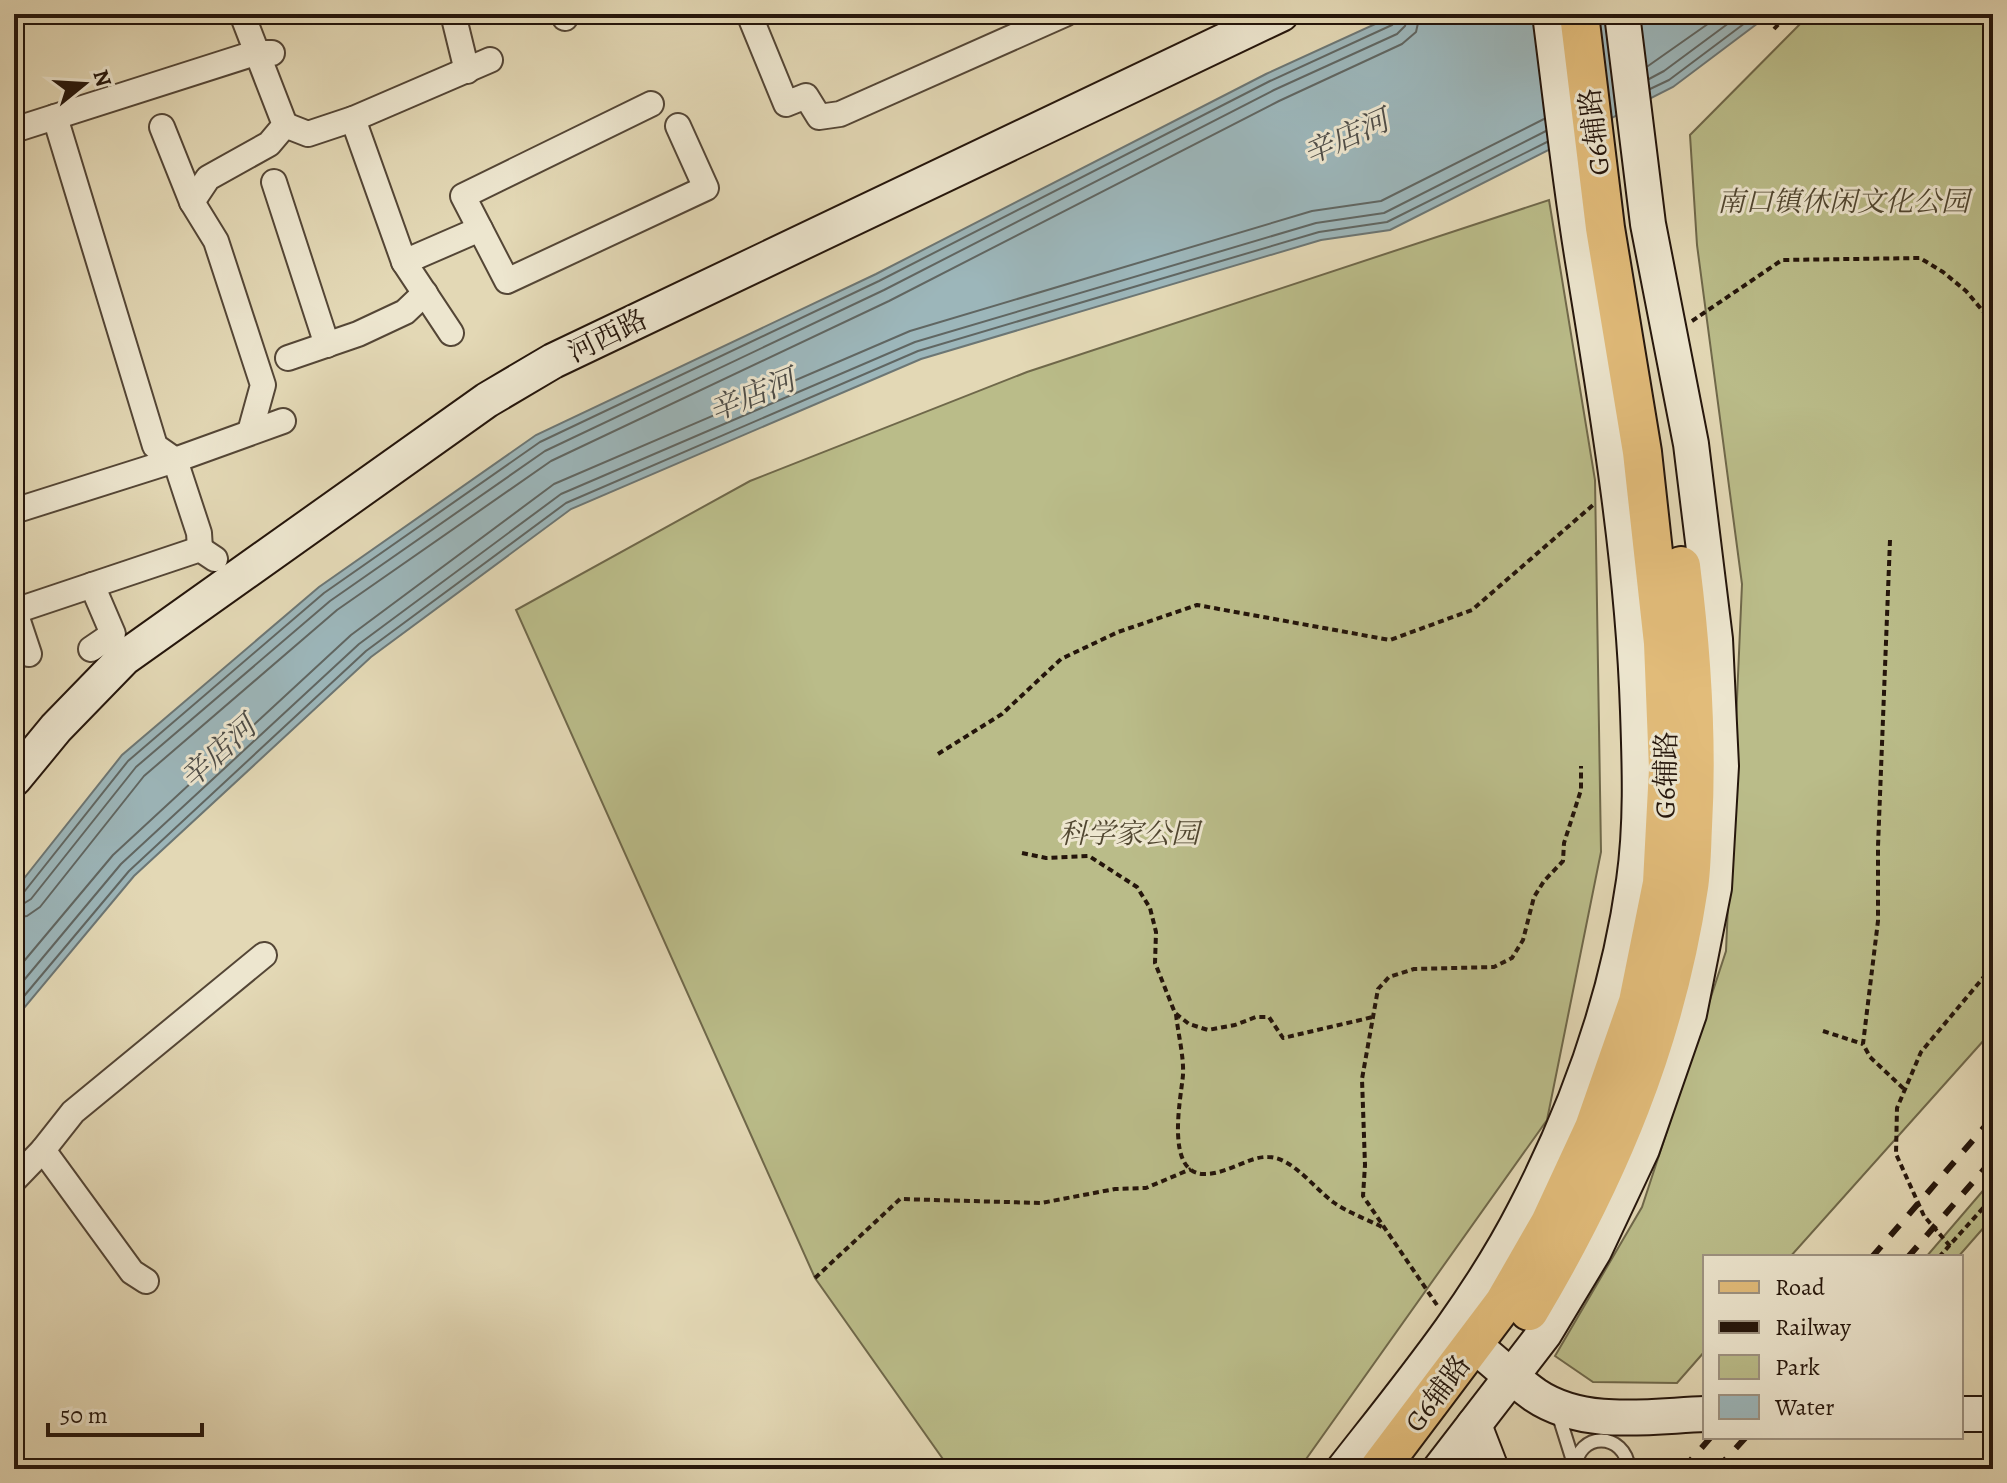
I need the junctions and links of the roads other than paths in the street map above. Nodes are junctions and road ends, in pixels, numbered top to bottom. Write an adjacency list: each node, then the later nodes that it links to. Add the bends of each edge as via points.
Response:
1 (242, 14): 10 (street)
2 (453, 14): 12 (street)
3 (749, 14): 4 (street, via 786,104 806,96 819,117 840,114)
4 (1065, 14)
5 (1281, 14): 37 (street, 河西路, via 553,361 487,400 124,658)
6 (1550, 14): 22 (street)
7 (1579, 14): 22 (main road, G6辅路)
8 (1605, 14): 22 (main road, G6辅路)
9 (1622, 14): 22 (street)
10 (263, 53): 14 (street); 16 (street)
11 (490, 60): 12 (street)
12 (467, 71): 15 (street)
13 (651, 104): 23 (street, via 463,196)
14 (55, 117): 19 (street); 31 (street, via 155,446)
15 (353, 119): 16 (street, via 308,134); 24 (street)
16 (285, 125): 21 (street, via 269,144 208,178)
17 (678, 126): 23 (street, via 706,188 507,281)
18 (162, 127): 21 (street)
19 (14, 130)
20 (274, 182): 27 (street)
21 (192, 202): 30 (street, via 216,241 263,385)
22 (1616, 227): 42 (street, G6辅路, via 1618,483 1636,644 1640,768 1631,894 1611,995 1568,1117 1525,1210 1480,1288); 42 (main road, G6辅路, via 1663,643 1668,769 1662,883 1638,1002 1594,1128); 42 (street, G6辅路, via 1670,335 1691,444 1715,639 1721,766 1714,888 1689,1014 1642,1149 1594,1251 1544,1334)
23 (480, 229): 24 (street)
24 (404, 262): 25 (street)
25 (425, 293): 26 (street); 27 (street, via 405,312)
26 (451, 333)
27 (327, 345): 28 (street)
28 (288, 358)
29 (283, 421): 30 (street)
30 (250, 432): 31 (street)
31 (175, 460): 32 (street); 33 (street, via 208,554)
32 (14, 511)
33 (92, 585): 34 (street); 35 (street, via 113,634)
34 (14, 610): 36 (street)
35 (91, 649)
36 (29, 654)
37 (14, 779)
38 (264, 955): 39 (street, via 73,1112)
39 (43, 1150): 40 (street); 41 (street, via 132,1272)
40 (14, 1180)
41 (146, 1281)
42 (1483, 1352): 43 (street, via 1537,1396); 47 (street, G6辅路); 50 (street, G6辅路); 51 (main road, G6辅路); 52 (main road, G6辅路)
43 (1555, 1404): 48 (street); 49 (lane)
44 (1703, 1414): 48 (street)
45 (1963, 1414): 46 (street)
46 (1993, 1414)
47 (1474, 1425): 53 (street, G6辅路); 54 (street)
48 (1614, 1431): 49 (lane, via 1583,1448); 55 (lane)
49 (1574, 1466)
50 (1344, 1469)
51 (1379, 1469)
52 (1409, 1469)
53 (1440, 1469)
54 (1491, 1469)
55 (1629, 1469)

